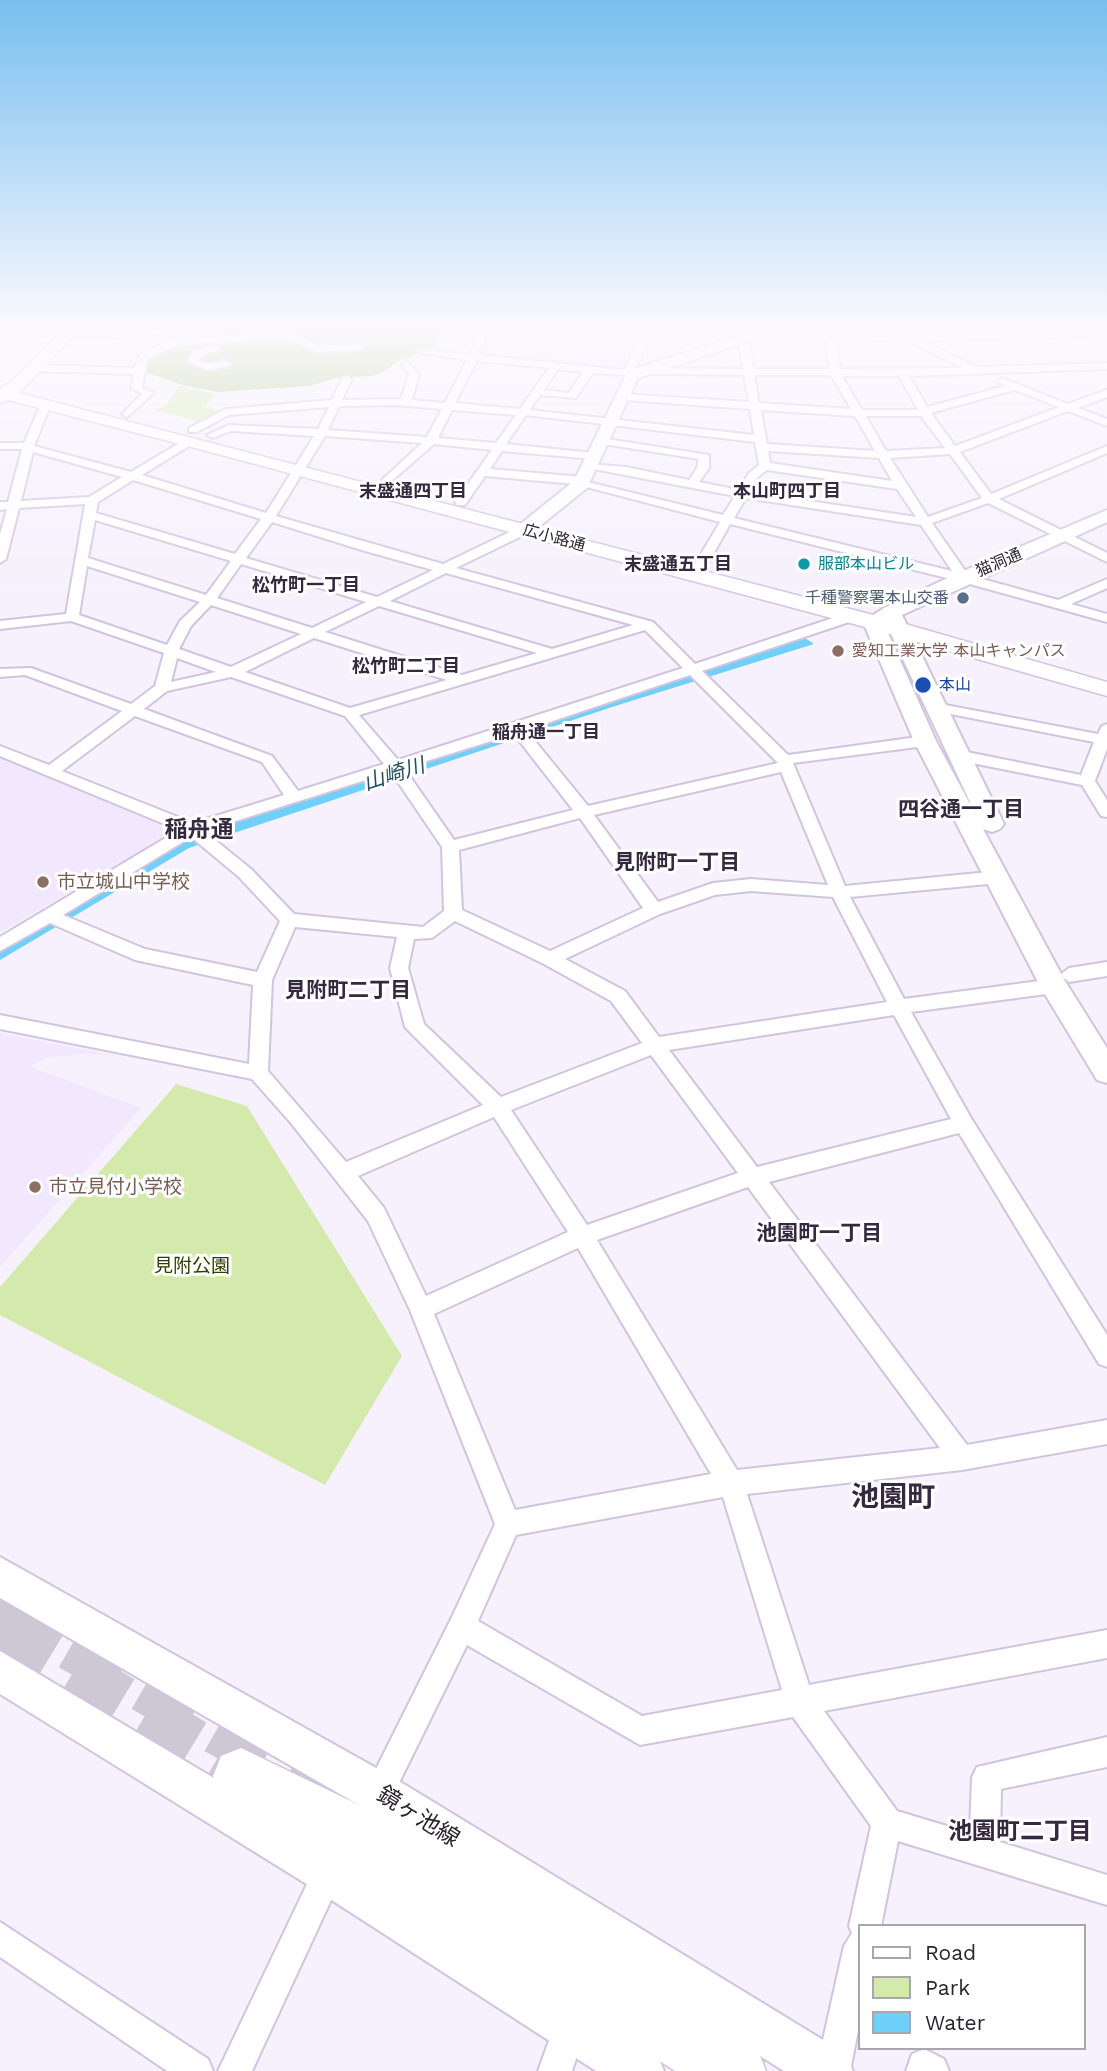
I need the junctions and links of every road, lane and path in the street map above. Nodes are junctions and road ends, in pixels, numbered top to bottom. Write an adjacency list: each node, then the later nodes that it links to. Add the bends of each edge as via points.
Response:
1 (39, 422): 20 (street)
2 (129, 422): 15 (main road, 広小路通)
3 (151, 422): 15 (main road, 広小路通)
4 (212, 422): 15 (street)
5 (327, 422): 14 (street)
6 (441, 422): 17 (street)
7 (518, 422): 21 (street)
8 (608, 422): 9 (street)
9 (611, 422): 18 (street); 26 (street)
10 (759, 422): 18 (street)
11 (863, 422): 24 (street)
12 (931, 422): 23 (street)
13 (1031, 422): 23 (street)
14 (321, 434): 16 (street, via 229,428); 17 (street); 25 (street)
15 (192, 435): 16 (main road, 広小路通); 25 (main road, 広小路通); 29 (street)
16 (213, 435): 25 (main road, 広小路通)
17 (431, 441): 21 (street); 30 (street)
18 (763, 443): 24 (street); 27 (street)
19 (0, 446): 20 (street)
20 (28, 448): 29 (street); 37 (street)
21 (501, 448): 26 (street); 28 (street)
22 (1107, 449): 34 (street)
23 (952, 451): 24 (street); 34 (street)
24 (883, 455): 32 (street)
25 (302, 466): 30 (main road, 広小路通); 41 (street); 44 (main road, 広小路通)
26 (590, 466): 28 (street); 31 (street); 31 (street, via 705,457 704,468); 42 (street); 44 (street)
27 (765, 466): 32 (street); 33 (street, via 753,475)
28 (482, 472): 36 (street)
29 (129, 475): 35 (street); 41 (street)
30 (386, 482): 36 (main road, 広小路通)
31 (692, 484): 33 (street)
32 (901, 485): 43 (street)
33 (742, 494): 42 (street); 43 (street)
34 (989, 499): 43 (street); 45 (street)
35 (92, 500): 37 (street); 39 (street)
36 (461, 502): 44 (main road, 広小路通)
37 (15, 505): 38 (street); 47 (street)
38 (0, 506)
39 (90, 515): 48 (street); 49 (street)
40 (1107, 515): 45 (street, 猫洞通)
41 (270, 516): 48 (street); 51 (street)
42 (729, 520): 50 (street); 52 (street)
43 (925, 522): 52 (street)
44 (530, 526): 50 (main road, 広小路通); 51 (street); 59 (main road, 広小路通)
45 (1062, 535): 46 (street); 52 (street, 猫洞通)
46 (1107, 558)
47 (0, 559)
48 (238, 559): 54 (street); 55 (street)
49 (82, 560): 54 (street); 57 (street)
50 (700, 566): 59 (main road, 広小路通)
51 (446, 567): 55 (street); 61 (street)
52 (963, 578): 56 (street); 59 (street, 猫洞通)
53 (1107, 583): 56 (street)
54 (208, 601): 62 (street); 63 (street, via 186,624)
55 (378, 601): 62 (street); 64 (street)
56 (1058, 605): 58 (street)
57 (72, 617): 60 (street); 63 (street)
58 (1107, 618)
59 (878, 620): 67 (street); 68 (main road, 広小路通); 71 (main road, 広小路通); 72 (street); 77 (street)
60 (0, 625)
61 (648, 625): 64 (street); 67 (street)
62 (311, 633): 65 (street); 69 (street)
63 (171, 652): 65 (street); 70 (street)
64 (551, 653): 69 (street)
65 (233, 672): 70 (street); 74 (street)
66 (0, 673): 73 (street, via 26,671)
67 (698, 673): 75 (street); 80 (street)
68 (1107, 673)
69 (461, 680): 74 (street)
70 (162, 688): 73 (street)
71 (1107, 689)
72 (934, 707): 76 (street); 79 (street)
73 (134, 710): 81 (street); 84 (street, via 267,759)
74 (350, 713): 82 (street)
75 (520, 732): 82 (street); 85 (street)
76 (1106, 736): 83 (street)
77 (925, 741): 80 (street); 89 (street)
78 (0, 751): 81 (street)
79 (957, 755): 83 (street); 100 (street)
80 (785, 763): 85 (street); 90 (street)
81 (53, 770): 87 (street)
82 (398, 771): 84 (street); 88 (street)
83 (1087, 782): 86 (street)
84 (295, 797): 87 (street)
85 (584, 811): 88 (street); 91 (street)
86 (1107, 812)
87 (193, 829): 93 (street); 94 (street, via 245,873)
88 (450, 847): 92 (street)
89 (999, 877): 90 (street); 100 (street)
90 (839, 892): 91 (street, via 751,885 713,889); 101 (street)
91 (654, 910): 97 (street)
92 (453, 914): 95 (street, via 426,934); 97 (street)
93 (49, 916): 96 (street); 99 (street, via 141,955)
94 (289, 920): 95 (street); 99 (street)
95 (407, 932): 107 (street, via 399,968 415,1027)
96 (0, 945)
97 (550, 959): 104 (street, via 618,996)
98 (1107, 969): 100 (street)
99 (263, 980): 106 (street)
100 (1062, 981): 101 (street); 103 (street); 105 (street)
101 (899, 1007): 104 (street); 108 (street)
102 (0, 1022): 106 (street)
103 (1107, 1037)
104 (657, 1045): 107 (street); 110 (street)
105 (1107, 1072)
106 (258, 1073): 109 (street)
107 (498, 1107): 109 (street); 111 (street)
108 (964, 1124): 110 (street); 113 (street)
109 (341, 1174): 112 (street, via 376,1215)
110 (752, 1177): 111 (street); 115 (street)
111 (582, 1236): 112 (street); 116 (street)
112 (421, 1309): 117 (street)
113 (1107, 1356)
114 (1107, 1432): 115 (street)
115 (962, 1458): 116 (street)
116 (731, 1483): 117 (street); 122 (street)
117 (508, 1524): 119 (street)
118 (0, 1576): 125 (street, 鏡ヶ池線)
119 (462, 1627): 122 (street, via 640,1731); 125 (street)
120 (1107, 1644): 122 (street)
121 (0, 1671): 128 (street)
122 (800, 1702): 126 (street)
123 (1107, 1752): 127 (street, via 987,1776)
124 (241, 1776): 133 (highway)
125 (379, 1793): 139 (street, 鏡ヶ池線)
126 (887, 1823): 127 (street); 130 (street)
127 (984, 1852): 129 (street)
128 (329, 1872): 133 (street); 135 (street)
129 (1107, 1890)
130 (865, 1924)
131 (0, 1938): 134 (street)
132 (858, 1955): 139 (street)
133 (578, 2005): 136 (street); 137 (street); 138 (highway)
134 (196, 2071)
135 (235, 2071)
136 (555, 2071)
137 (640, 2071)
138 (734, 2071)
139 (831, 2071)
140 (923, 2071): 141 (street, via 924,2066)
141 (932, 2071)

